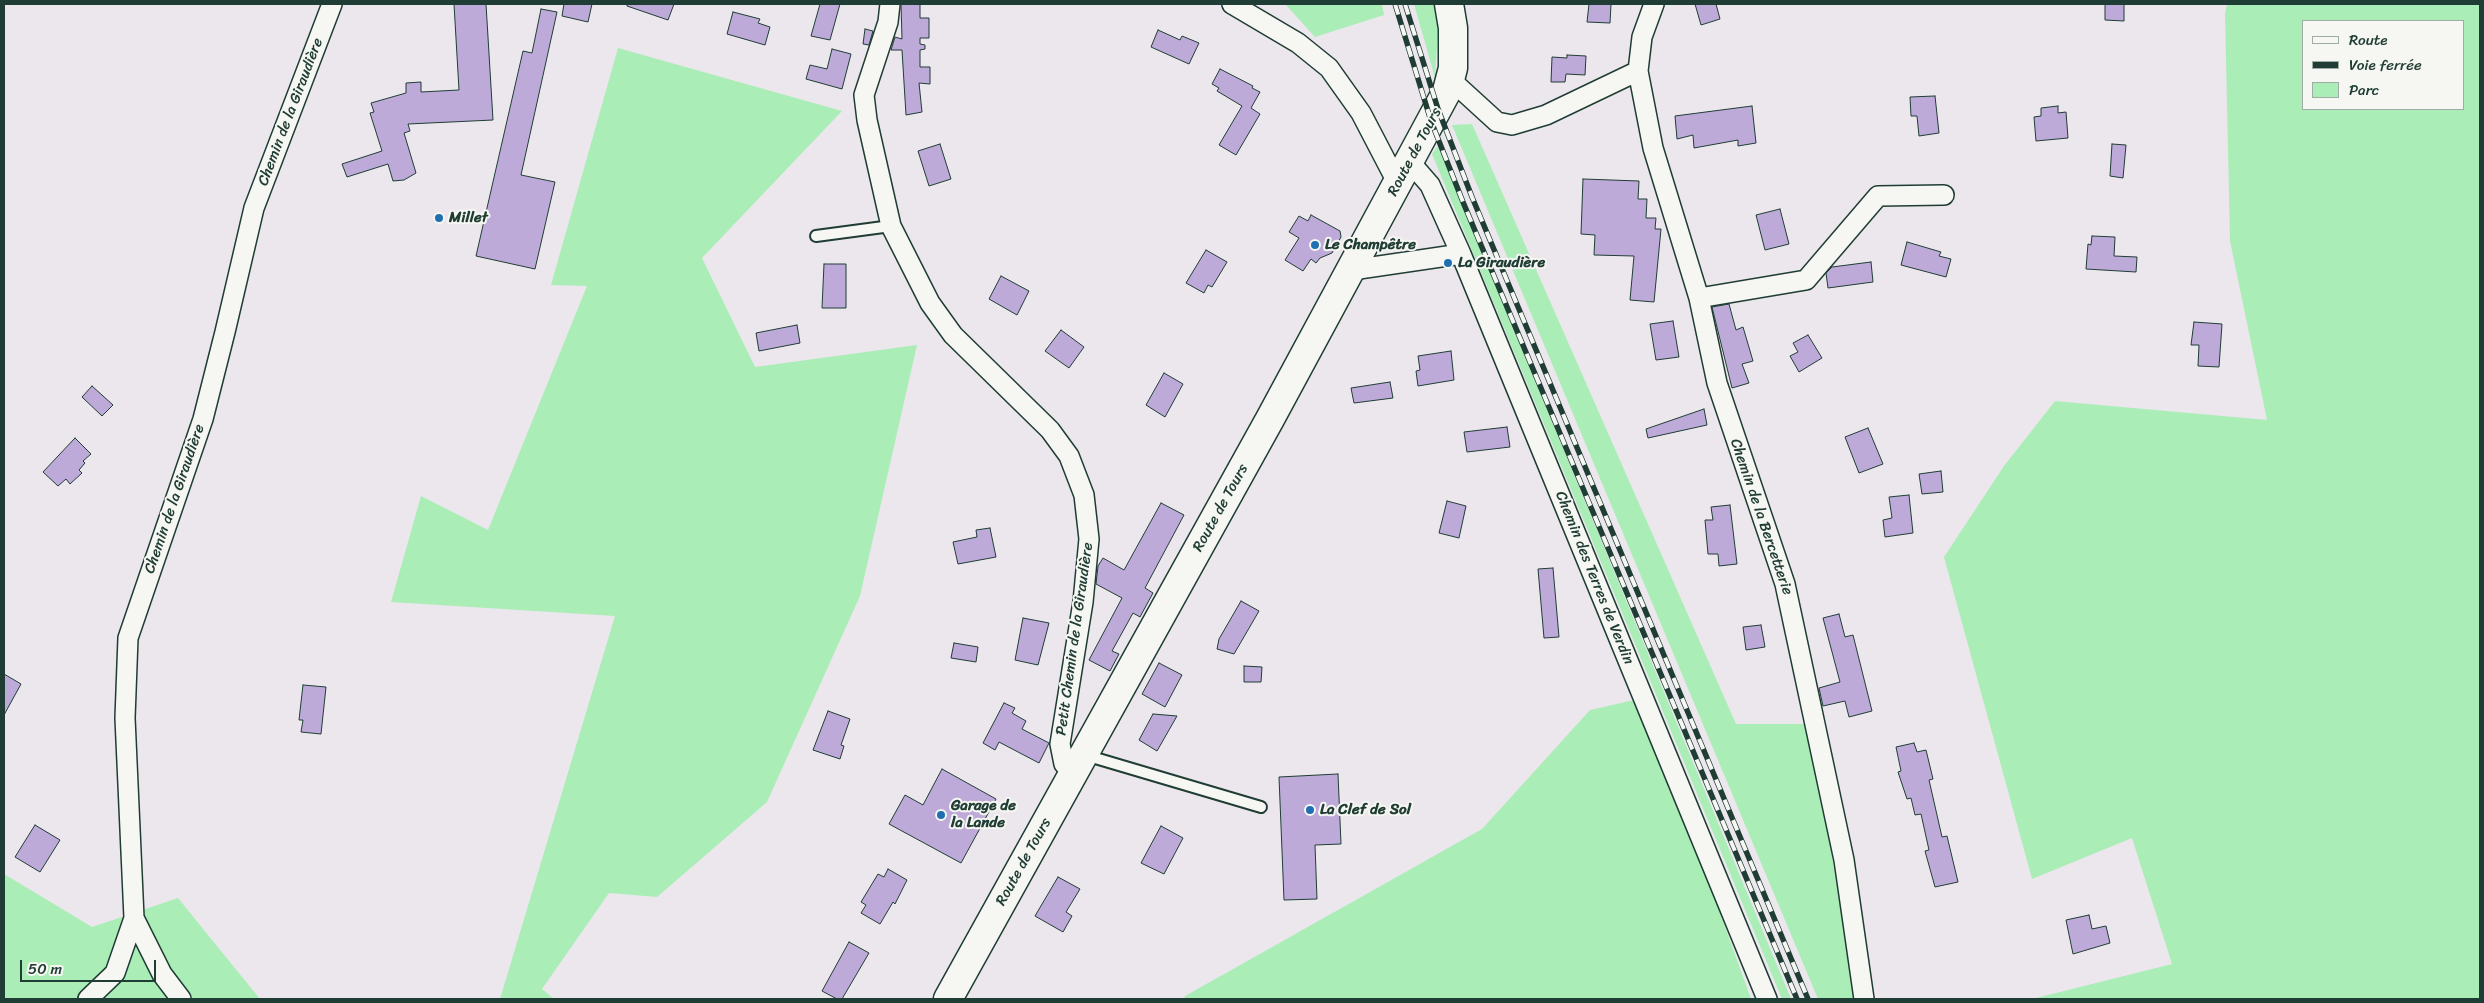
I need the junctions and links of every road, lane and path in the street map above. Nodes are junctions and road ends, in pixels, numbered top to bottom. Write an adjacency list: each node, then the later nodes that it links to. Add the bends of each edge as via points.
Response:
1 (332, 4): 17 (street, Chemin de la Giraudière, via 254,208 203,419 128,638 125,718)
2 (890, 4): 10 (street, Petit Chemin de la Giraudière, via 888,22 864,95)
3 (1232, 4): 8 (street, via 1298,43 1329,68)
4 (1449, 4): 7 (main road, Route de Tours, via 1454,49)
5 (1654, 4): 6 (street, Chemin de la Bercetterie, via 1642,37)
6 (1638, 71): 7 (street, via 1546,115 1512,125 1497,122); 14 (street, Chemin de la Bercetterie, via 1653,148)
7 (1451, 80): 8 (main road, Route de Tours)
8 (1404, 173): 12 (street, Chemin des Terres de Verdin, via 1430,185); 13 (main road, Route de Tours)
9 (1944, 195): 14 (street, via 1878,196 1806,280)
10 (890, 226): 11 (lane); 15 (street, Petit Chemin de la Giraudière, via 930,303 953,335 1050,430 1068,456 1084,495 1089,539 1083,602 1060,744 1064,764)
11 (816, 236)
12 (1461, 254): 13 (street); 21 (street, Chemin des Terres de Verdin)
13 (1352, 270): 15 (main road, Route de Tours)
14 (1699, 298): 22 (street, Chemin de la Bercetterie, via 1717,383 1789,598 1844,860)
15 (1078, 764): 16 (lane); 20 (main road, Route de Tours)
16 (1261, 807)
17 (134, 918): 18 (street, via 115,973); 19 (street, Chemin de la Giraudière, via 162,974)
18 (88, 999)
19 (181, 999)
20 (948, 999)
21 (1767, 999)
22 (1864, 999)

